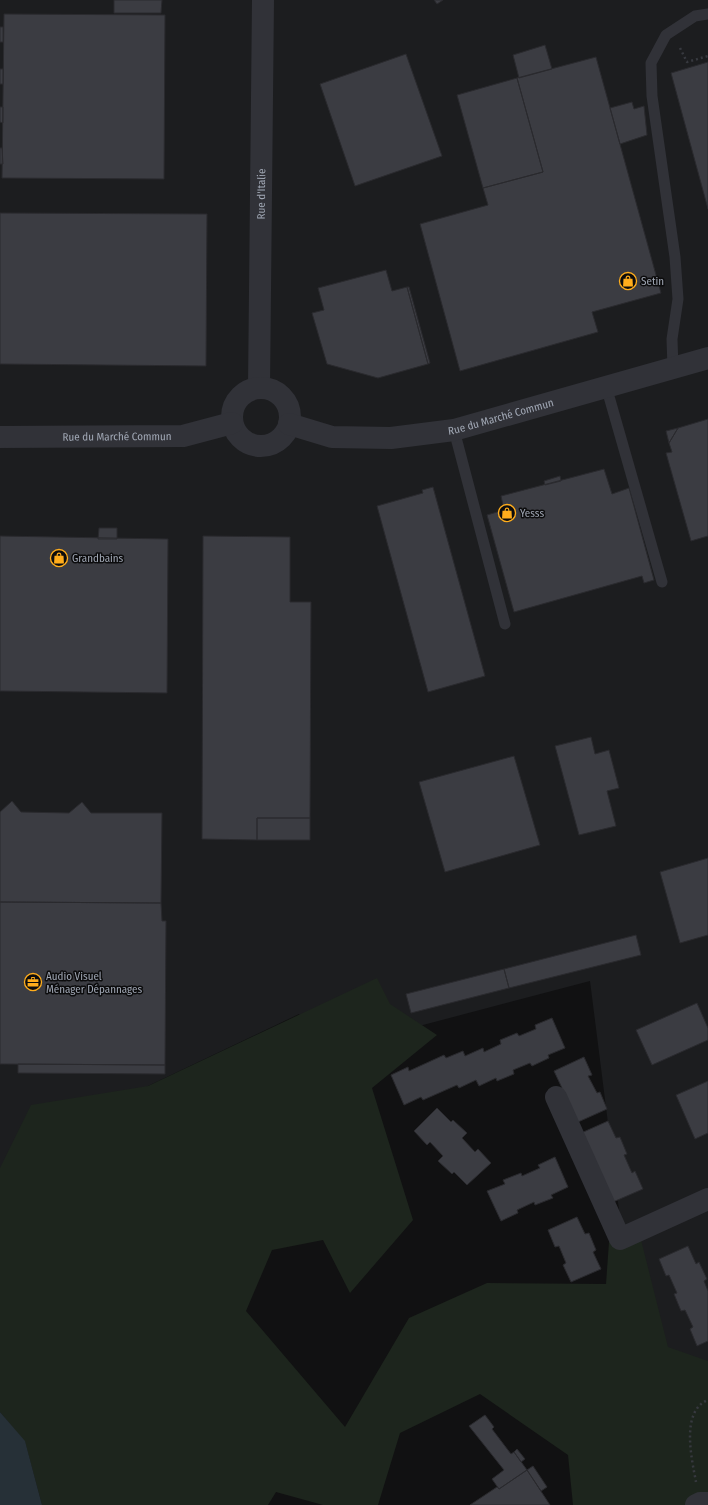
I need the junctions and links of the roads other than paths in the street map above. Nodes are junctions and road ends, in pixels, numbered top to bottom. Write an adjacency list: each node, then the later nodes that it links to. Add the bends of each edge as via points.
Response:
1 (263, 0): 6 (street, Rue d'Italie)
2 (708, 14): 4 (lane, via 695,16 666,35 651,63 652,96 675,257 678,299 672,340)
3 (708, 358): 4 (street, Rue du Marché Commun)
4 (673, 368): 5 (street, Rue du Marché Commun)
5 (606, 386): 9 (street, Rue du Marché Commun); 11 (lane)
6 (259, 388): 7 (street, via 249,390 235,403); 8 (street, via 276,392 283,398 288,406)
7 (232, 423): 8 (street, via 242,439 260,446 278,440); 10 (street, Rue du Marché Commun, via 183,436)
8 (289, 424): 9 (street, Rue du Marché Commun, via 332,437 391,438)
9 (454, 430): 12 (lane)
10 (0, 437)
11 (662, 582)
12 (504, 624)
13 (556, 1097): 14 (street, via 620,1239)
14 (708, 1199)

